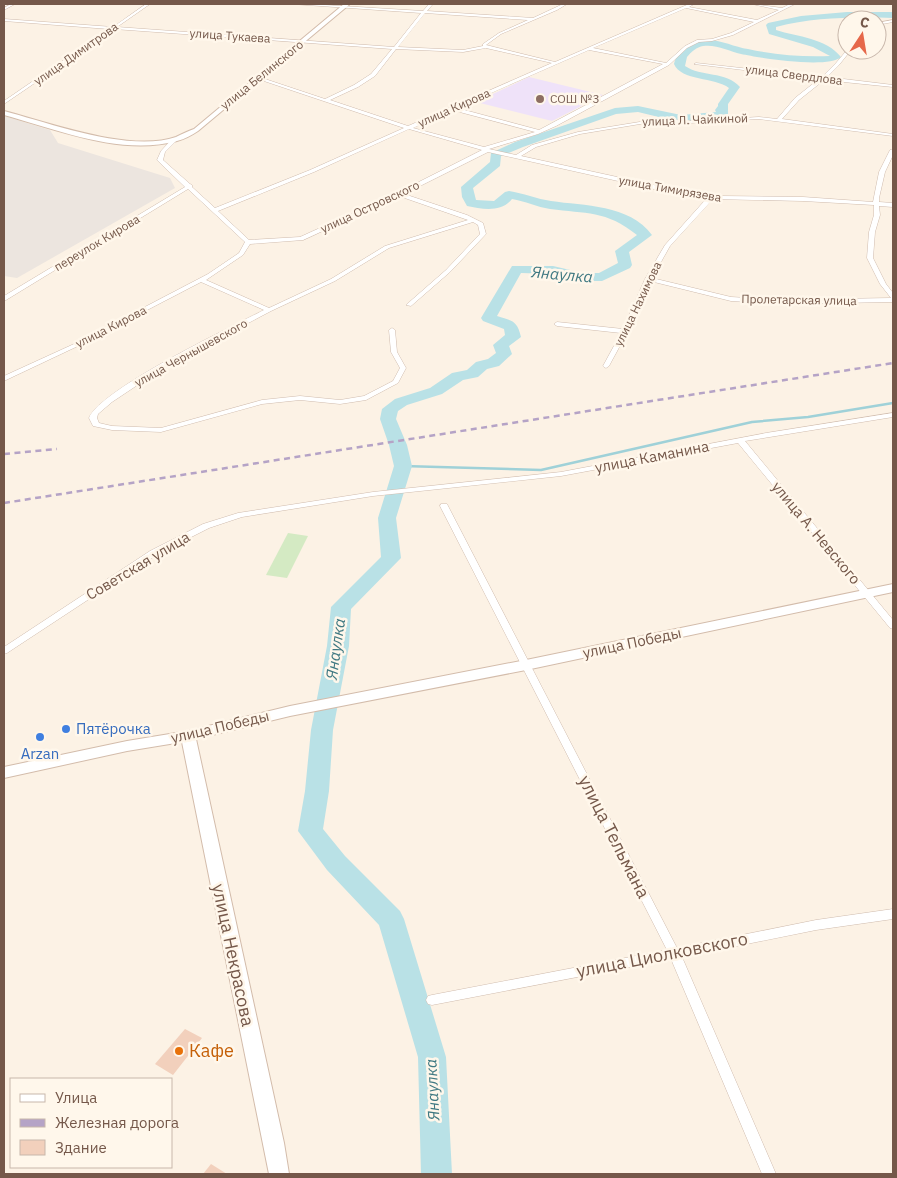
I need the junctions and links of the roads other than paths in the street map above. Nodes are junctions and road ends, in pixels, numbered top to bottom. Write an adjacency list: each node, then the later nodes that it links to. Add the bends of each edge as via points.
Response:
1 (13, 4): 11 (street)
2 (148, 4): 17 (street, улица Димитрова)
3 (294, 4): 8 (street)
4 (431, 4): 13 (street)
5 (692, 4): 10 (street, улица Кирова)
6 (754, 4): 12 (street)
7 (793, 4): 12 (street, улица Островского)
8 (345, 5): 13 (street); 18 (street, улица Белинского)
9 (563, 5): 14 (street)
10 (686, 7): 16 (street); 21 (street, улица Кирова)
11 (4, 9)
12 (782, 9): 16 (street, улица Островского)
13 (425, 12): 14 (street); 20 (street)
14 (534, 19): 19 (street, via 486,42)
15 (4, 20): 17 (street, улица Тукаева)
16 (757, 21): 24 (street, улица Островского, via 732,34 686,46)
17 (114, 28): 18 (street, улица Тукаева); 30 (street, улица Димитрова)
18 (302, 41): 20 (street, улица Тукаева); 26 (street, улица Белинского)
19 (486, 47): 20 (street, улица Тукаева, via 463,51); 23 (street)
20 (396, 48): 29 (street, via 373,75)
21 (590, 49): 23 (street, улица Кирова); 24 (street)
22 (843, 60): 27 (street)
23 (556, 63): 31 (street, улица Кирова)
24 (667, 64): 35 (street, улица Островского)
25 (696, 64): 27 (street, улица Свердлова)
26 (257, 78): 29 (street); 37 (street, улица Белинского, via 196,130)
27 (823, 79): 28 (street, улица Свердлова); 33 (street, via 796,99)
28 (893, 86)
29 (327, 100): 34 (street)
30 (4, 103)
31 (452, 108): 34 (street, улица Кирова); 35 (street)
32 (4, 112): 37 (street, via 88,136 147,142)
33 (779, 120): 36 (street, улица Л. Чайкиной); 40 (street, улица Л. Чайкиной, via 645,121 545,142)
34 (409, 128): 38 (street); 46 (street, улица Кирова)
35 (538, 131): 38 (street, улица Островского)
36 (893, 135)
37 (174, 140): 41 (street, via 160,160)
38 (486, 150): 40 (street, улица Тимирязева); 42 (street, улица Островского)
39 (893, 150): 44 (street, via 882,172)
40 (516, 157): 43 (street, улица Тимирязева)
41 (190, 186): 46 (street); 51 (street, переулок Кирова)
42 (398, 194): 47 (street); 48 (street, улица Островского, via 301,239)
43 (710, 197): 44 (street, улица Тимирязева); 49 (street, улица Нахимова, via 668,246)
44 (875, 203): 45 (street, улица Тимирязева); 52 (street, via 870,258)
45 (893, 205)
46 (214, 211): 48 (street)
47 (473, 220): 53 (street, via 481,224 483,234); 54 (street, улица Чернышевского, via 387,247 333,280)
48 (248, 242): 50 (street, улица Кирова, via 241,254 229,264)
49 (648, 279): 52 (street, Пролетарская улица, via 732,299 779,302); 57 (street, улица Нахимова)
50 (201, 280): 54 (street); 59 (street, улица Кирова)
51 (4, 299)
52 (893, 299)
53 (409, 305)
54 (269, 310): 56 (street, улица Чернышевского, via 161,366 109,400 94,412 96,424 112,428 161,430 262,402 300,398 340,402 366,398 396,382 403,368 394,352)
55 (557, 324): 57 (street)
56 (392, 330)
57 (625, 331): 58 (street, улица Нахимова)
58 (606, 366)
59 (4, 379)
60 (893, 415): 61 (street, улица Каманина)
61 (740, 440): 62 (street, улица Каманина, via 561,474); 65 (street, улица А. Невского)
62 (373, 494): 67 (street, Советская улица, via 241,515 206,526 153,553)
63 (444, 506): 68 (street, улица Тельмана)
64 (893, 588): 65 (street, улица Победы)
65 (866, 594): 66 (street, улица А. Невского); 68 (street, улица Победы)
66 (893, 626)
67 (4, 651)
68 (526, 666): 69 (street, улица Победы, via 290,711); 72 (street, улица Тельмана)
69 (188, 736): 70 (street, улица Победы); 74 (street, улица Некрасова)
70 (4, 773)
71 (893, 914): 72 (street, улица Циолковского, via 816,924)
72 (674, 953): 73 (street, улица Циолковского); 75 (street, улица Тельмана)
73 (432, 1000)
74 (279, 1174)
75 (769, 1174)

